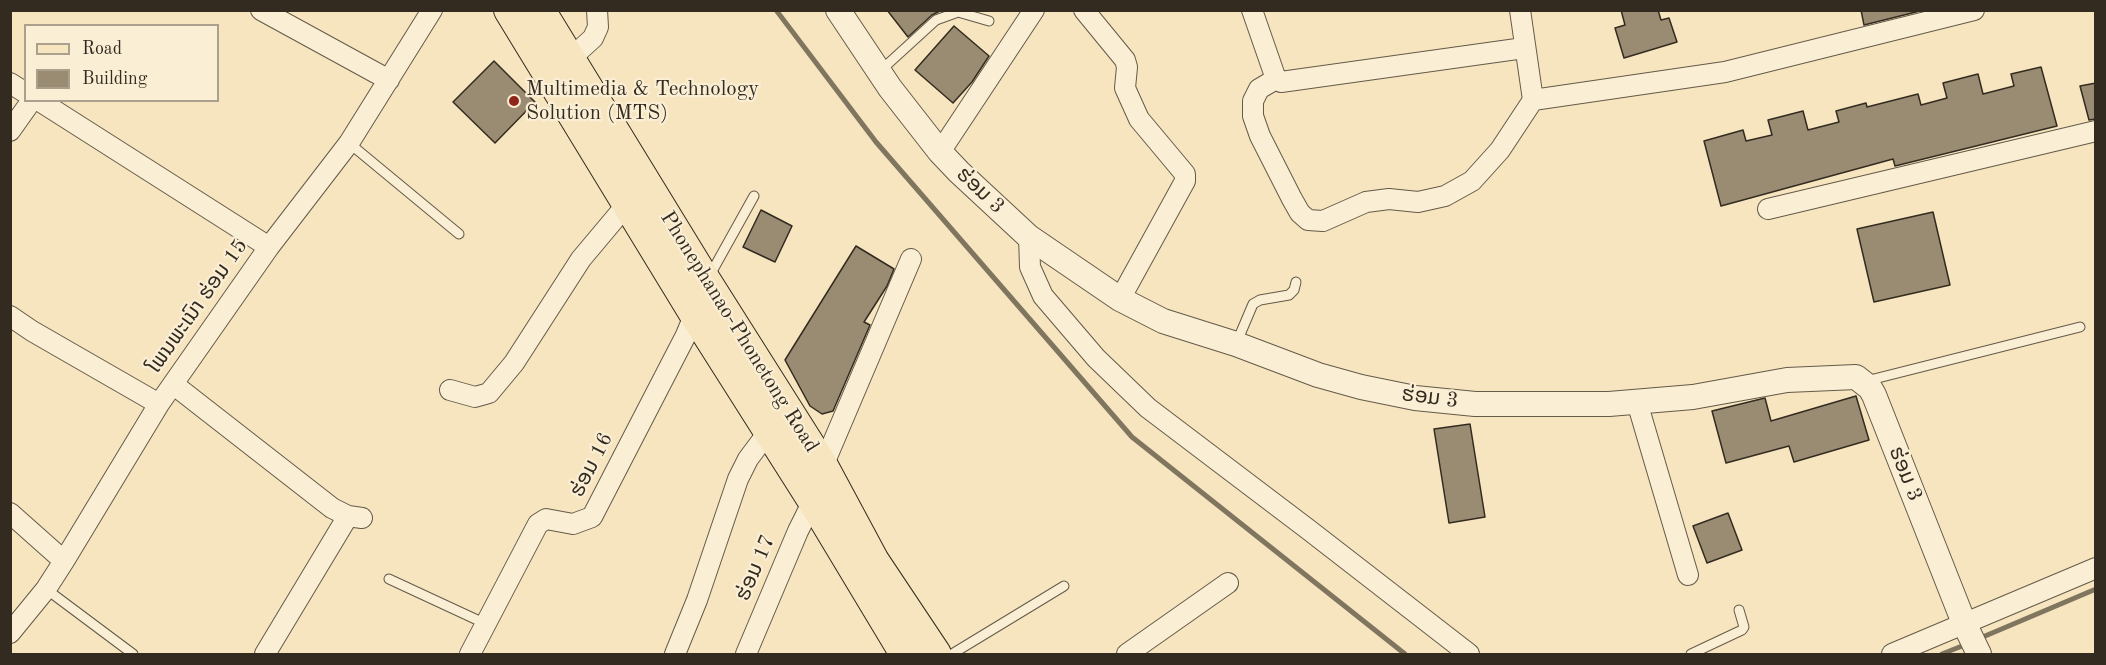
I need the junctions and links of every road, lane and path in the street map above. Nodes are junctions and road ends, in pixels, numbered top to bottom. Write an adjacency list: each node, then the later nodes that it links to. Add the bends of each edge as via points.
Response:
1 (261, 10): 17 (street)
2 (432, 10): 17 (street, ໂພນພະເນົາ ຮ່ອມ 15)
3 (509, 10): 28 (main road, Phonephanao-Phonetong Road)
4 (540, 10): 14 (main road, Phonephanao-Phonetong Road)
5 (597, 10): 14 (street, via 598,27 592,38)
6 (838, 10): 15 (street, ຮ່ອມ 3)
7 (1034, 10): 26 (street)
8 (1084, 10): 36 (street, via 1125,60 1125,88 1138,119 1185,174 1185,181)
9 (1252, 10): 16 (street)
10 (1520, 10): 13 (street)
11 (1974, 10): 20 (street, via 1725,72)
12 (989, 21): 15 (lane, via 958,12 936,20)
13 (1524, 48): 16 (street, via 1281,82); 20 (street)
14 (570, 59): 34 (main road, Phonephanao-Phonetong Road)
15 (879, 73): 26 (street, ຮ່ອມ 3)
16 (1276, 79): 20 (street, via 1259,89 1253,101 1253,116 1300,213 1315,222 1365,202 1418,202 1445,196 1472,181 1500,150)
17 (389, 80): 25 (street, ໂພນພະເນົາ ຮ່ອມ 15)
18 (10, 83): 19 (street)
19 (24, 92)
20 (1533, 100)
21 (31, 102): 23 (street)
22 (41, 102): 32 (street)
23 (10, 131)
24 (2096, 131): 29 (street)
25 (349, 143): 30 (lane); 32 (street, ໂພນພະເນົາ ຮ່ອມ 15)
26 (940, 152): 31 (street, ຮ່ອມ 3)
27 (754, 196): 34 (lane)
28 (628, 203): 37 (main road, Phonephanao-Phonetong Road); 43 (street, via 581,259 514,363 489,393 475,397)
29 (1768, 209)
30 (459, 234)
31 (1029, 237): 36 (street, ຮ່ອມ 3); 71 (street, via 1030,267 1043,296 1096,358 1148,408)
32 (269, 247): 42 (street, ໂພນພະເນົາ ຮ່ອມ 15)
33 (911, 259): 47 (street)
34 (706, 281): 37 (street, ຮ່ອມ 16); 47 (main road, Phonephanao-Phonetong Road)
35 (1296, 282): 40 (lane, via 1289,295 1252,304)
36 (1120, 299): 40 (street, ຮ່ອມ 3, via 1163,321)
37 (694, 315): 46 (main road, Phonephanao-Phonetong Road); 59 (street, ຮ່ອມ 16, via 592,517 573,524 546,519 538,524)
38 (10, 316): 45 (street)
39 (2080, 327): 41 (lane)
40 (1236, 344): 44 (street, ຮ່ອມ 3, via 1318,375 1415,398 1475,404)
41 (1864, 382): 44 (street, ຮ່ອມ 3, via 1856,376 1787,380 1693,398); 60 (street, ຮ່ອມ 3, via 1874,394)
42 (173, 384): 45 (street, ໂພນພະເນົາ ຮ່ອມ 15); 63 (street, via 332,508 355,517)
43 (450, 390)
44 (1637, 402): 53 (street)
45 (159, 404): 50 (street, ໂພນພະເນົາ ຮ່ອມ 15)
46 (769, 431): 48 (main road, Phonephanao-Phonetong Road); 65 (street, via 738,479)
47 (823, 466): 51 (main road, Phonephanao-Phonetong Road)
48 (813, 501): 51 (main road, Phonephanao-Phonetong Road); 66 (street, ຮ່ອມ 17)
49 (10, 513): 50 (street)
50 (64, 561): 57 (street, ໂພນພະເນົາ ຮ່ອມ 15)
51 (865, 566): 67 (main road, Phonephanao-Phonetong Road); 68 (main road, Phonephanao-Phonetong Road)
52 (2096, 568): 60 (street)
53 (1688, 575)
54 (389, 579): 59 (lane)
55 (1228, 583): 70 (street)
56 (1064, 586): 69 (lane)
57 (46, 589): 61 (street, ໂພນພະເນົາ ຮ່ອມ 15); 62 (lane)
58 (1739, 610): 72 (lane, via 1742,630)
59 (486, 624): 64 (street, ຮ່ອມ 16)
60 (1966, 627): 73 (street); 74 (street, ຮ່ອມ 3)
61 (10, 633)
62 (133, 654)
63 (265, 654)
64 (470, 654)
65 (675, 654)
66 (746, 654)
67 (905, 654)
68 (936, 654)
69 (952, 654)
70 (1127, 654)
71 (1469, 654)
72 (1691, 654)
73 (1892, 654)
74 (1979, 654)

